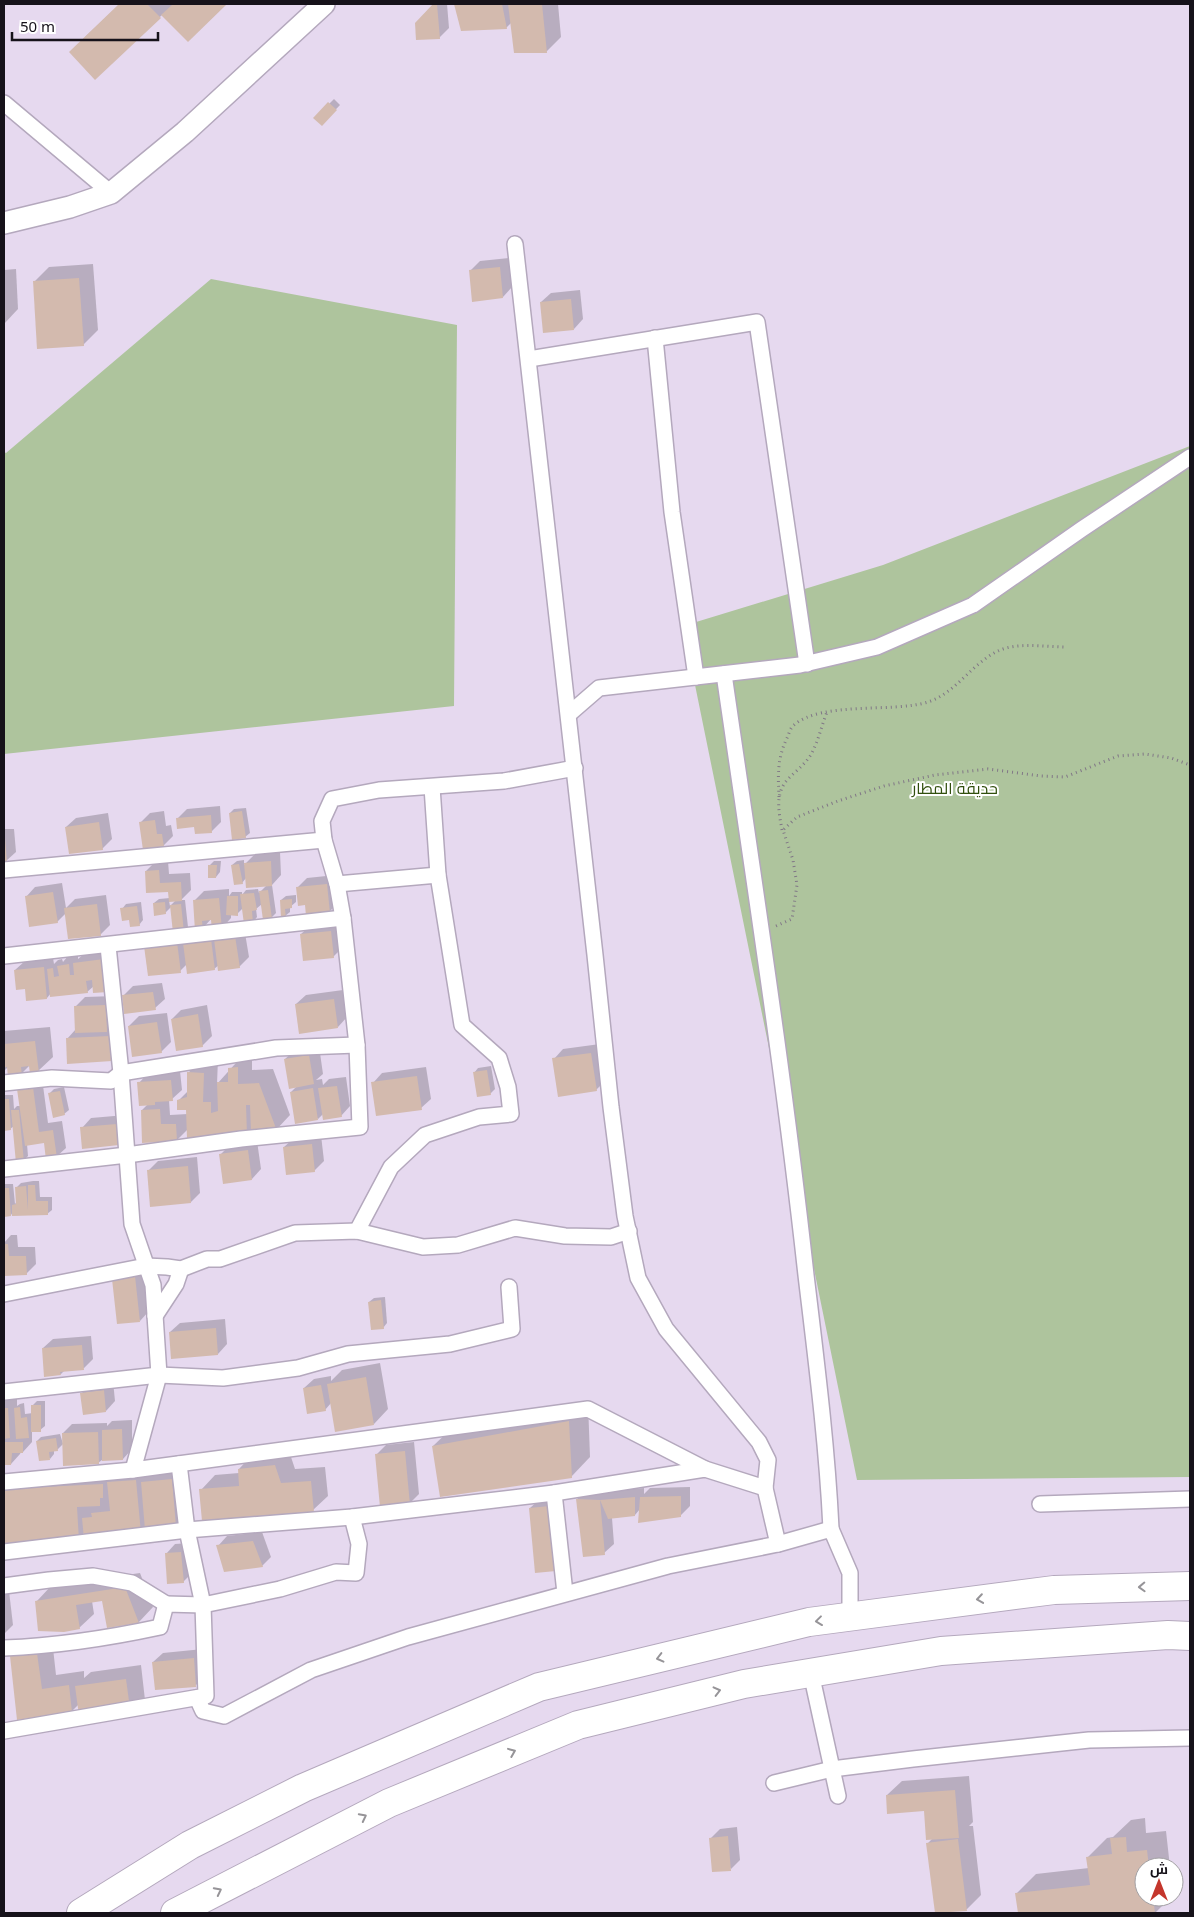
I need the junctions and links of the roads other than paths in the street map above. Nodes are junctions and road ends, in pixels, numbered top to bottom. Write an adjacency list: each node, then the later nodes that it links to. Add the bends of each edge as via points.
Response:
1 (324, 4): 3 (main road, via 184,132)
2 (4, 103): 3 (street)
3 (111, 193): 4 (main road)
4 (4, 223)
5 (515, 244): 7 (street)
6 (655, 338): 7 (street); 9 (street, via 757,322); 11 (street, via 672,512)
7 (528, 359): 12 (street)
8 (1190, 457): 9 (street, via 973,605 877,647)
9 (807, 664): 10 (street)
10 (724, 674): 11 (street); 45 (street, via 794,1171 828,1469)
11 (696, 677): 12 (street, via 599,688)
12 (568, 714): 13 (street)
13 (574, 768): 14 (street, via 504,781); 28 (street, via 611,1107)
14 (432, 787): 15 (street, via 379,790 332,799 322,821); 17 (street)
15 (324, 840): 16 (street); 18 (street)
16 (4, 870)
17 (438, 875): 18 (street); 27 (street, via 462,1025 499,1058 508,1087 511,1114 479,1117 425,1135 392,1167)
18 (337, 884): 19 (street)
19 (343, 918): 20 (street); 22 (street)
20 (108, 946): 21 (street); 23 (street)
21 (4, 956)
22 (357, 1045): 23 (street, via 276,1048); 25 (street, via 360,1127 241,1138)
23 (121, 1073): 24 (street, via 111,1081 52,1078); 25 (street)
24 (4, 1083)
25 (127, 1155): 26 (street); 29 (street, via 132,1224)
26 (4, 1169)
27 (357, 1231): 28 (street, via 422,1247 458,1245 515,1228 565,1236 611,1238); 30 (street, via 295,1233)
28 (629, 1231): 40 (street, via 638,1278 666,1329 759,1442 768,1460)
29 (146, 1266): 30 (street); 32 (street); 33 (street, via 153,1284)
30 (181, 1269): 33 (street, via 176,1284)
31 (509, 1287): 34 (street, via 512,1329 450,1344 348,1354 298,1368 232,1376)
32 (4, 1294)
33 (155, 1316): 34 (street)
34 (159, 1375): 35 (street); 38 (street)
35 (4, 1392)
36 (179, 1464): 37 (street, via 588,1409); 38 (street); 46 (street)
37 (705, 1469): 40 (street); 41 (street)
38 (133, 1470): 39 (street)
39 (4, 1482)
40 (765, 1488): 47 (street)
41 (554, 1492): 44 (street); 51 (street)
42 (1190, 1500): 43 (street)
43 (1040, 1504)
44 (352, 1516): 46 (street); 53 (street, via 359,1544 356,1573 336,1572 280,1589)
45 (831, 1529): 47 (street); 54 (street, via 850,1573)
46 (187, 1530): 48 (street); 53 (street)
47 (778, 1544): 51 (street, via 668,1566)
48 (4, 1552)
49 (4, 1586): 52 (street, via 93,1576 132,1583)
50 (1190, 1586): 54 (highway, one-way to 54, via 1054,1590)
51 (565, 1593): 58 (street, via 408,1637 311,1670 224,1716 203,1711)
52 (166, 1604): 53 (street); 56 (street, via 160,1627 121,1636)
53 (203, 1605): 58 (street, via 206,1696)
54 (850, 1616): 64 (highway, one-way to 64, via 809,1622 539,1687 294,1793 190,1845)
55 (1190, 1636): 57 (highway, via 941,1651)
56 (4, 1648)
57 (811, 1673): 61 (street); 65 (highway, one-way to 57, via 389,1803 578,1725 744,1684)
58 (197, 1698): 59 (street)
59 (4, 1731)
60 (1190, 1738): 61 (street, via 1088,1740)
61 (832, 1769): 62 (street); 63 (street)
62 (774, 1783)
63 (838, 1796)
64 (81, 1913)
65 (175, 1913)

